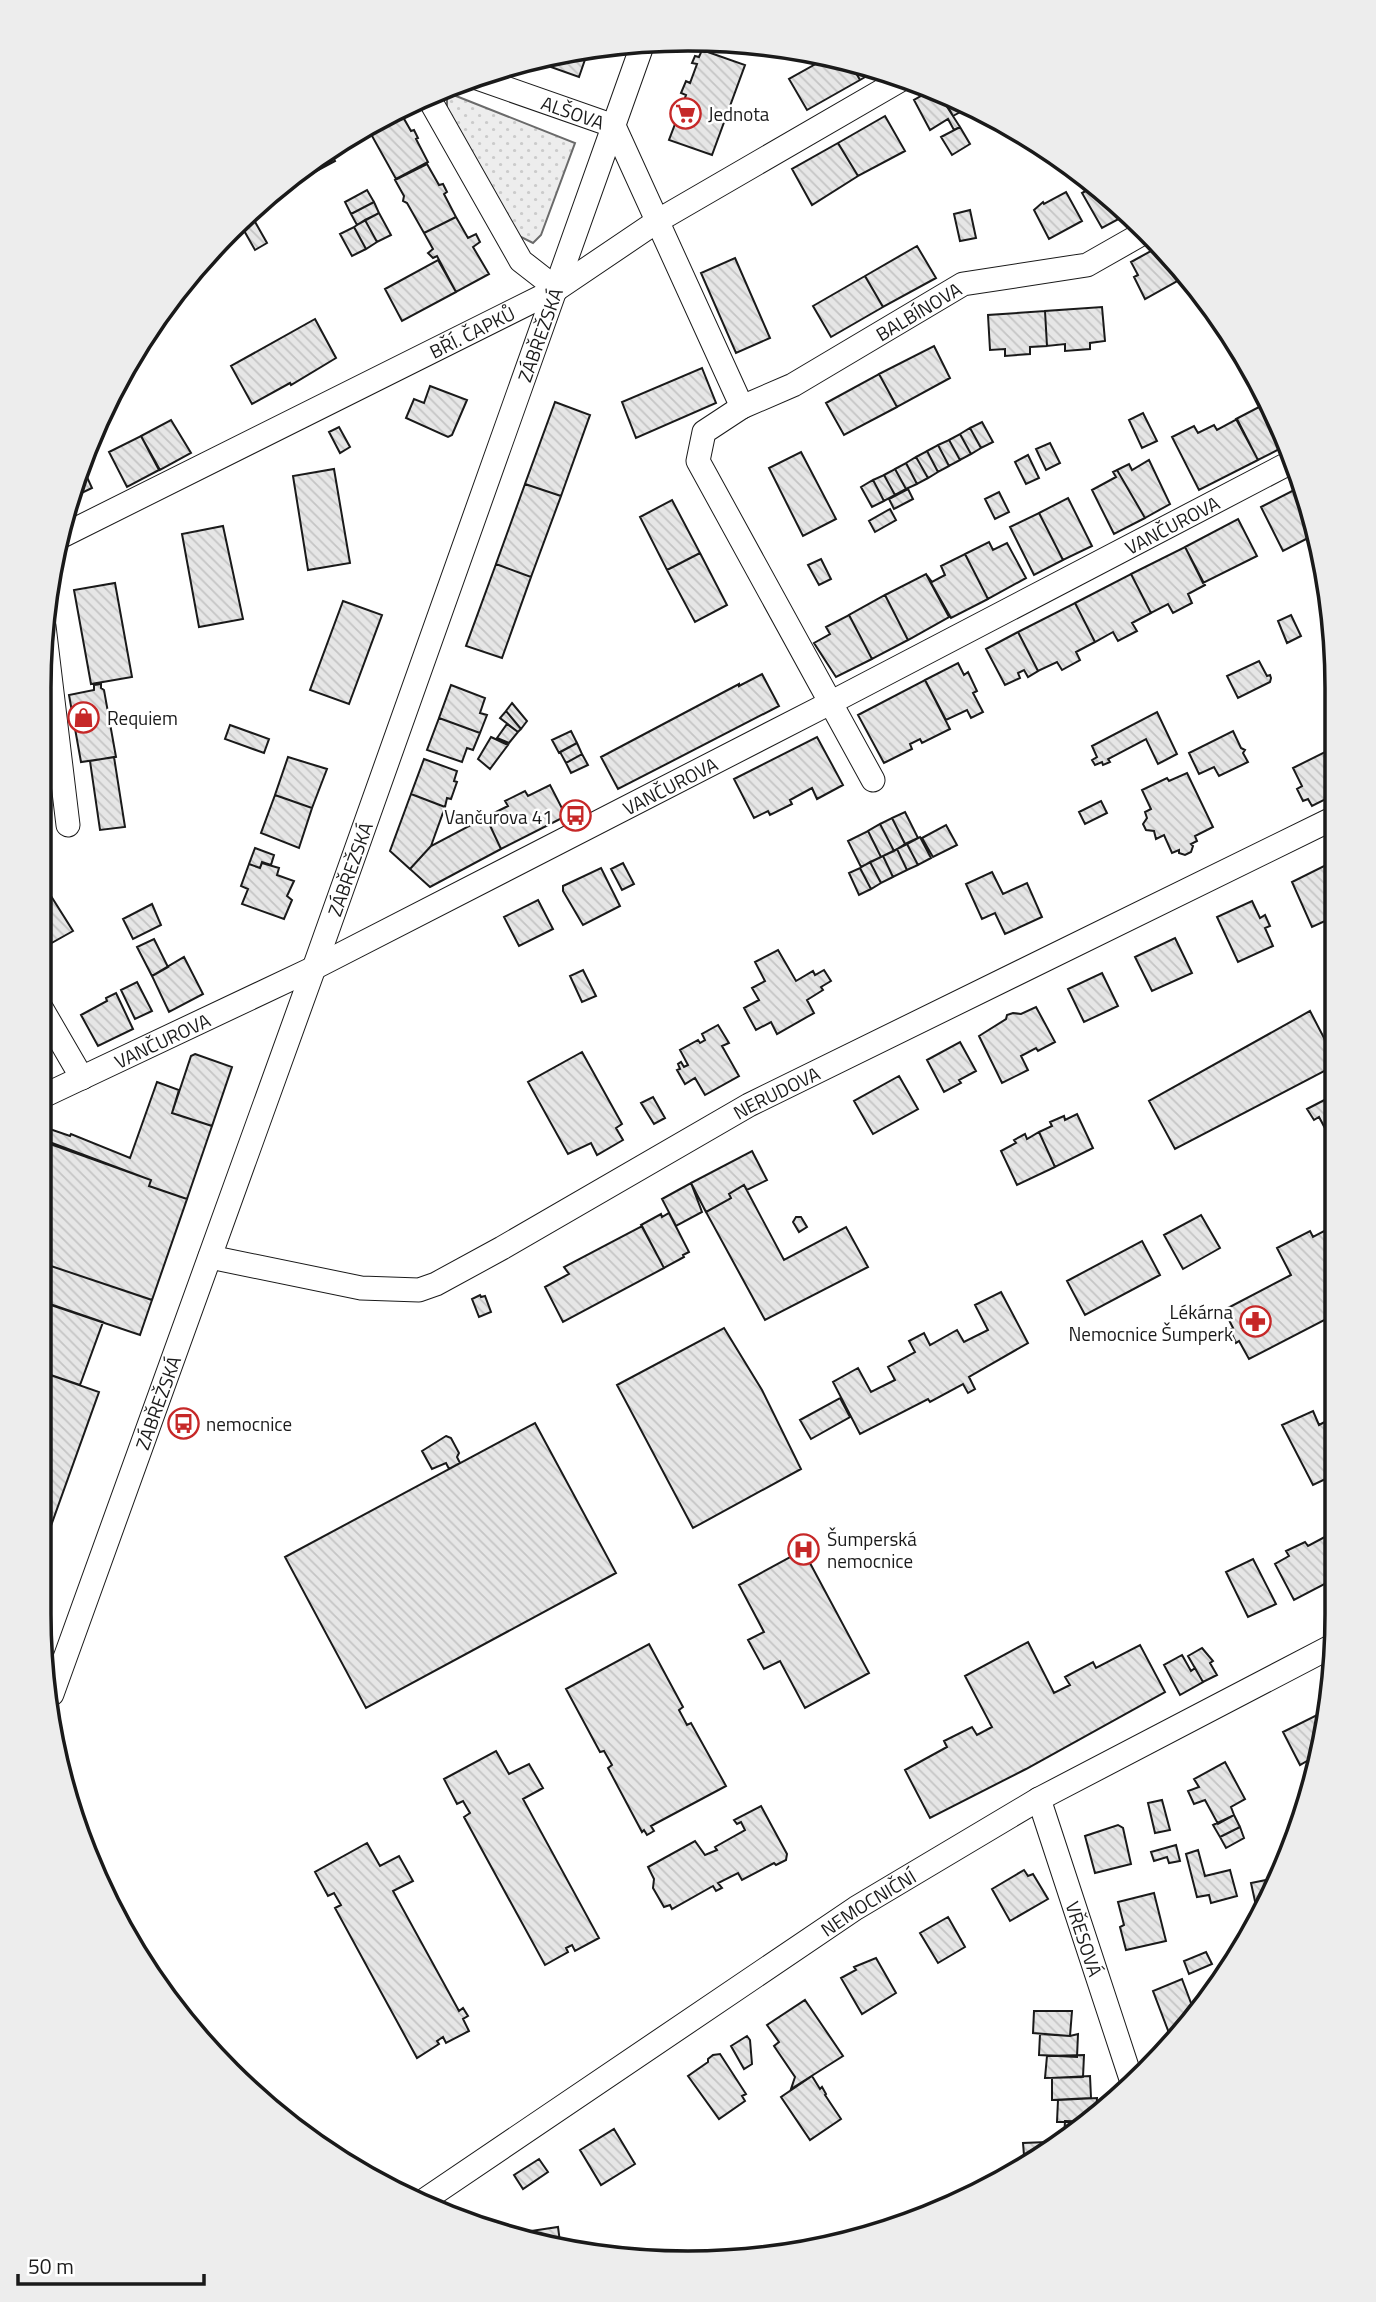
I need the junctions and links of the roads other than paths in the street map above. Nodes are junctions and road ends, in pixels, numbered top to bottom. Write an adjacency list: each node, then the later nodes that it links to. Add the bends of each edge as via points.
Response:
1 (640, 53): 5 (street, ZÁBŘEŽSKÁ)
2 (490, 83): 5 (street, ALŠOVA)
3 (892, 85): 6 (street, BŘÍ. ČAPKŮ)
4 (432, 104): 8 (street, via 521,261)
5 (614, 126): 6 (street, ALŠOVA); 8 (street, ZÁBŘEŽSKÁ)
6 (659, 220): 8 (street, BŘÍ. ČAPKŮ); 9 (street)
7 (1138, 236): 9 (street, BALBÍNOVA, via 1087,265 962,284 793,385)
8 (557, 289): 11 (street, BŘÍ. ČAPKŮ); 17 (street, ZÁBŘEŽSKÁ)
9 (743, 407): 13 (street, BALBÍNOVA, via 704,432 698,461)
10 (1285, 465): 13 (street, VANČUROVA)
11 (70, 532)
12 (51, 685): 16 (street)
13 (830, 703): 14 (street, BALBÍNOVA); 17 (street, VANČUROVA)
14 (873, 780)
15 (1325, 822): 21 (street, NERUDOVA, via 749,1105 436,1284 419,1290 361,1288)
16 (68, 825)
17 (314, 968): 19 (street, VANČUROVA); 21 (street, ZÁBŘEŽSKÁ)
18 (51, 1025): 19 (street)
19 (82, 1078): 20 (street, VANČUROVA)
20 (51, 1092)
21 (210, 1257): 23 (street, ZÁBŘEŽSKÁ)
22 (1324, 1650): 24 (street, NEMOCNIČNÍ)
23 (55, 1686)
24 (1039, 1799): 25 (street, VŘESOVÁ); 26 (street, NEMOCNIČNÍ, via 856,1908)
25 (1129, 2074)
26 (430, 2197)

